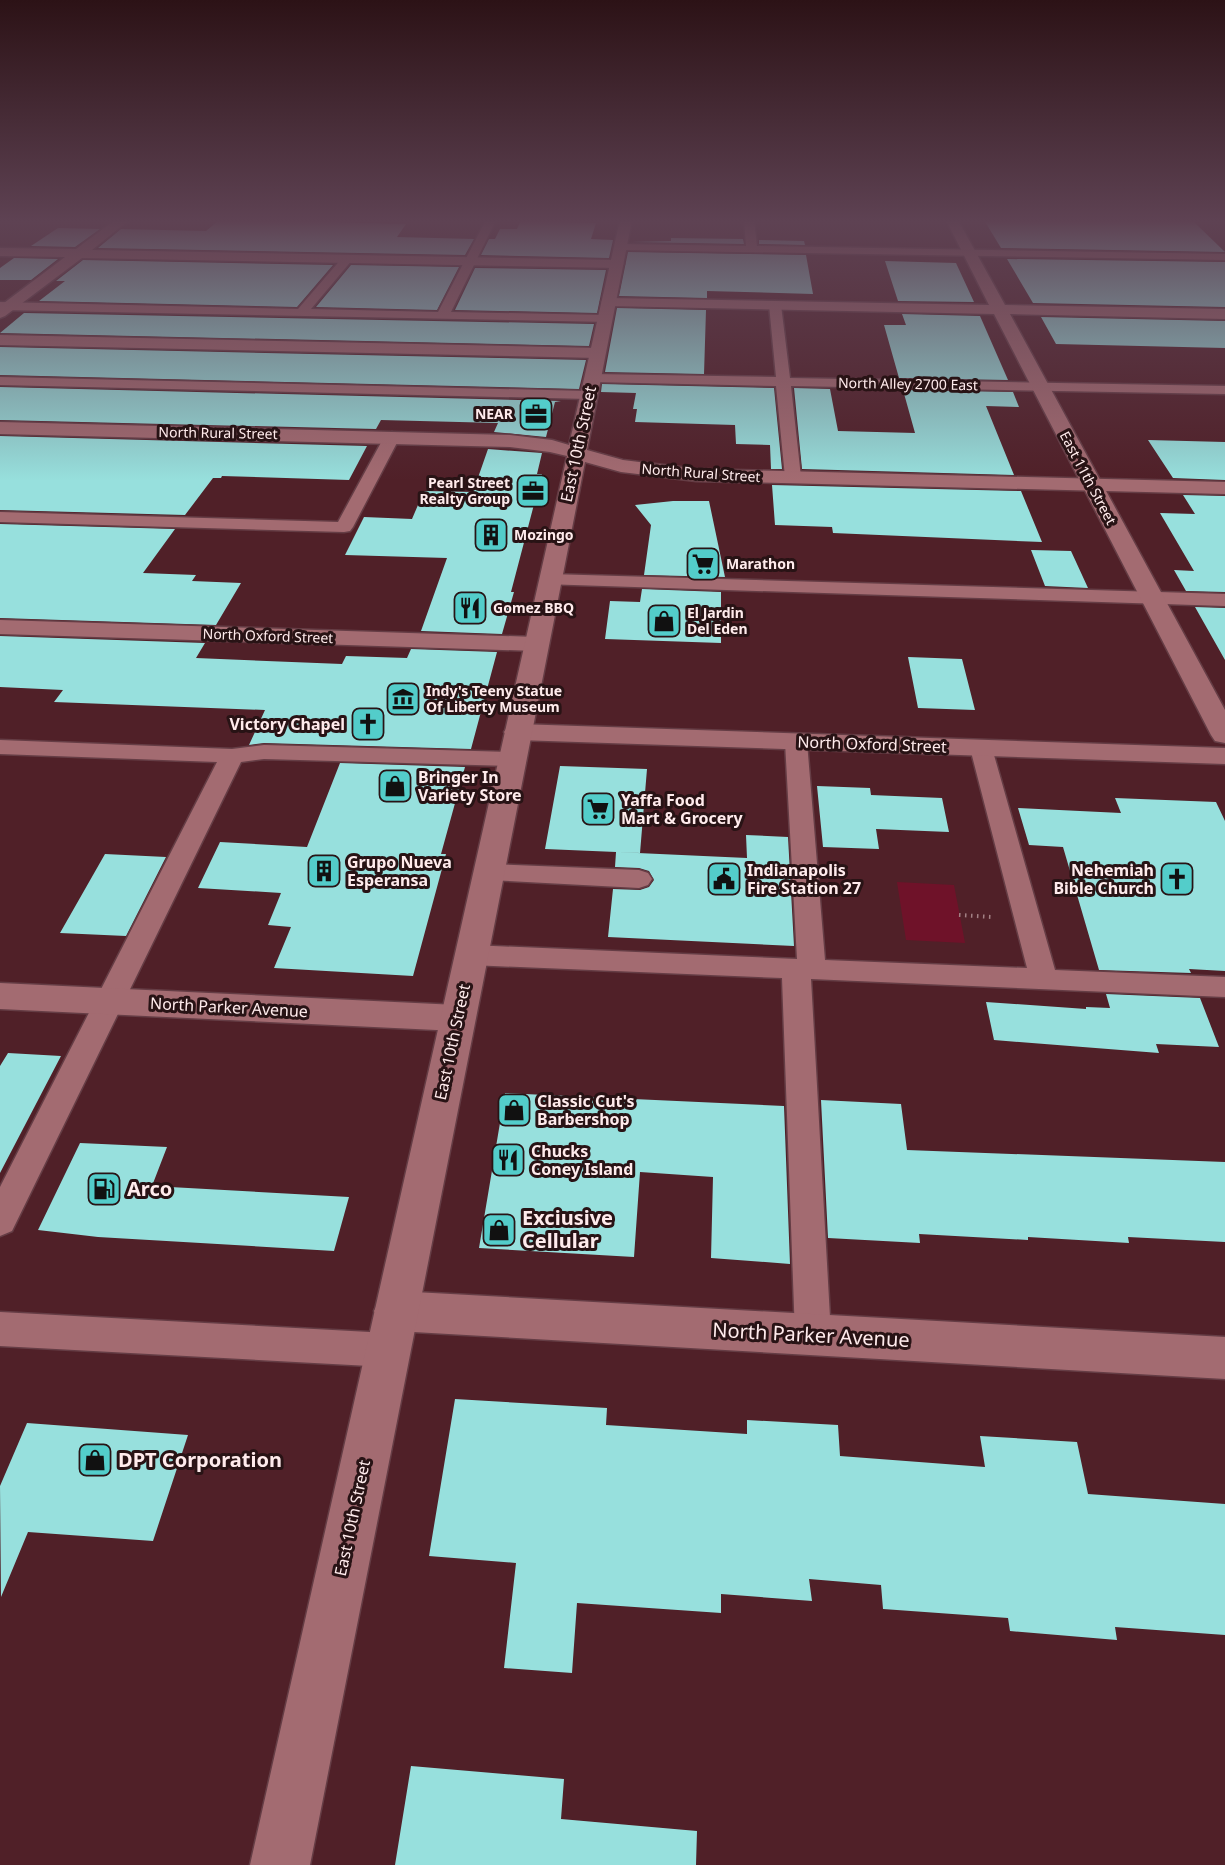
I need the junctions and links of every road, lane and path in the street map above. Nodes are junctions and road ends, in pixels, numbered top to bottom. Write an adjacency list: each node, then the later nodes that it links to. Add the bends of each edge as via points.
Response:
1 (306, 307): 9 (lane)
2 (447, 307): 11 (lane)
3 (607, 307): 12 (street, East 10th Street)
4 (775, 307): 17 (lane)
5 (866, 307): 8 (street)
6 (998, 307): 8 (street, East 11th Street)
7 (3, 308): 9 (lane)
8 (1000, 310): 10 (street); 18 (street, East 11th Street)
9 (302, 312): 11 (lane)
10 (1225, 314)
11 (443, 315): 12 (lane)
12 (605, 319): 14 (street, East 10th Street)
13 (0, 340): 14 (street)
14 (597, 353): 15 (street, East 10th Street)
15 (592, 378): 17 (lane, North Alley 2700 East); 20 (street, East 10th Street)
16 (0, 381): 20 (lane)
17 (782, 382): 18 (lane, North Alley 2700 East); 24 (lane)
18 (1040, 386): 19 (lane, North Alley 2700 East); 25 (street, East 11th Street)
19 (1225, 390)
20 (588, 395): 23 (street, East 10th Street)
21 (0, 428): 22 (street, North Rural Street)
22 (392, 437): 23 (street, North Rural Street, via 510,441); 27 (lane, via 344,527)
23 (576, 453): 24 (street, North Rural Street, via 651,471); 28 (street, East 10th Street)
24 (793, 477): 25 (street, North Rural Street)
25 (1092, 485): 26 (street, North Rural Street); 29 (street, East 11th Street)
26 (1225, 488)
27 (0, 517)
28 (550, 580): 29 (lane); 32 (street, East 10th Street)
29 (1152, 598): 30 (lane); 33 (street, East 11th Street)
30 (1225, 600)
31 (0, 627): 32 (street, North Oxford Street)
32 (536, 644): 35 (street, East 10th Street)
33 (1225, 735)
34 (796, 742): 35 (street, North Oxford Street); 37 (street, North Oxford Street); 43 (lane)
35 (515, 746): 38 (lane); 40 (street, East 10th Street)
36 (0, 747): 38 (lane)
37 (981, 748): 39 (street, North Oxford Street); 44 (lane)
38 (232, 756): 47 (lane)
39 (1225, 756)
40 (489, 872): 41 (lane); 42 (street, East 10th Street)
41 (639, 879)
42 (471, 955): 43 (lane); 48 (street, East 10th Street)
43 (804, 969): 44 (lane); 52 (lane)
44 (1044, 979): 45 (lane)
45 (1225, 987)
46 (0, 996): 47 (street, North Parker Avenue)
47 (110, 1002): 48 (street, North Parker Avenue); 49 (lane)
48 (457, 1018): 51 (street, East 10th Street)
49 (0, 1221)
50 (0, 1329): 51 (lane)
51 (392, 1330): 52 (street, North Parker Avenue); 54 (street, East 10th Street)
52 (813, 1335): 53 (street, North Parker Avenue)
53 (1225, 1358)
54 (280, 1865)

